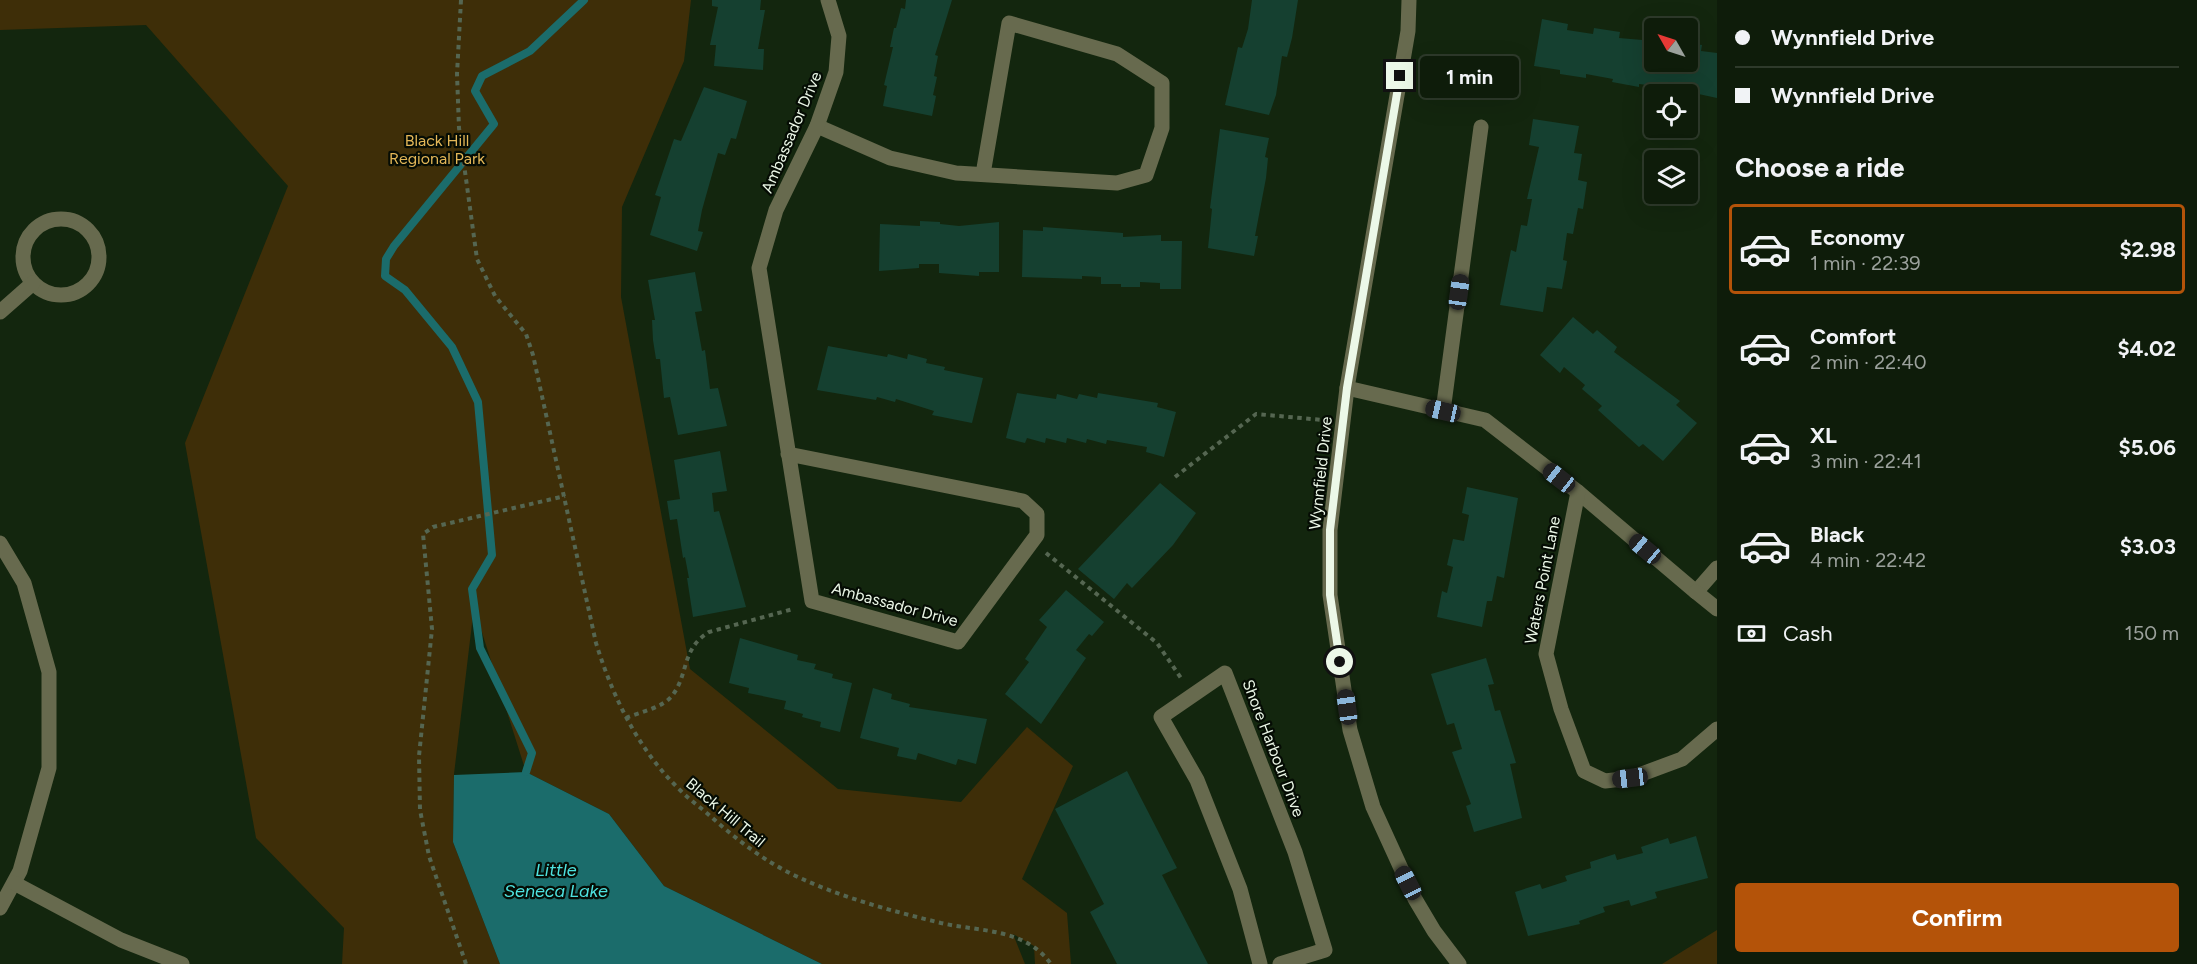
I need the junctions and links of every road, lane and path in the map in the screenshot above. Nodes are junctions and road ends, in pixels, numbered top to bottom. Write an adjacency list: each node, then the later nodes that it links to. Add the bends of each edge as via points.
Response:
1 (461, 0): 15 (path, Black Hill Trail, via 459,128 477,259 495,296 526,334)
2 (828, 0): 4 (street, Ambassador Drive, via 840,36 836,72)
3 (1409, 0): 9 (street, Wynnfield Drive, via 1408,31)
4 (817, 126): 6 (street, via 890,158); 12 (street, Ambassador Drive, via 776,210 759,268)
5 (1481, 127): 10 (street)
6 (983, 174): 6 (street, via 1116,183 1146,175 1162,128 1162,82 1117,54 1009,23)
7 (33, 283): 7 (street, via 45,292 59,295 87,286 99,259 98,244 90,231 78,222 63,219 36,229 23,255 25,270); 8 (street)
8 (0, 312)
9 (1347, 388): 10 (street); 11 (street, Wynnfield Drive)
10 (1443, 411): 14 (street, via 1485,420)
11 (1344, 422): 13 (path, via 1256,414); 32 (street, Wynnfield Drive, via 1330,530 1330,595 1350,730 1373,807 1400,868 1434,931)
12 (788, 454): 16 (street, Ambassador Drive, via 1023,501 1037,514 1037,535); 20 (street, Ambassador Drive)
13 (1175, 477)
14 (1578, 492): 19 (street); 24 (street, Waters Point Lane, via 1546,654 1584,771 1605,781 1630,778 1682,759)
15 (565, 496): 23 (path, Black Hill Trail, via 596,643); 28 (path, via 433,527 426,530 422,541 432,629 420,756 420,810 429,856)
16 (1032, 542): 20 (street, Ambassador Drive, via 958,642); 22 (path, via 1157,643)
17 (0, 543): 25 (street, via 24,583 49,672 50,768)
18 (1717, 568): 19 (street)
19 (1696, 592): 21 (street)
20 (812, 601): 23 (path, via 709,632 698,639 671,696)
21 (1717, 609)
22 (1192, 695): 30 (street, Shore Harbour Drive, via 1161,717 1197,780 1240,889); 31 (street, Shore Harbour Drive, via 1225,673 1295,852 1325,950)
23 (626, 718): 29 (path, Black Hill Trail, via 646,751 682,792 765,859 796,877 850,898 941,923 1008,933 1029,942)
24 (1717, 729)
25 (14, 883): 26 (street); 27 (street, via 121,940)
26 (0, 908)
27 (182, 964)
28 (466, 964)
29 (1051, 964)
30 (1260, 964)
31 (1280, 964)
32 (1459, 964)

